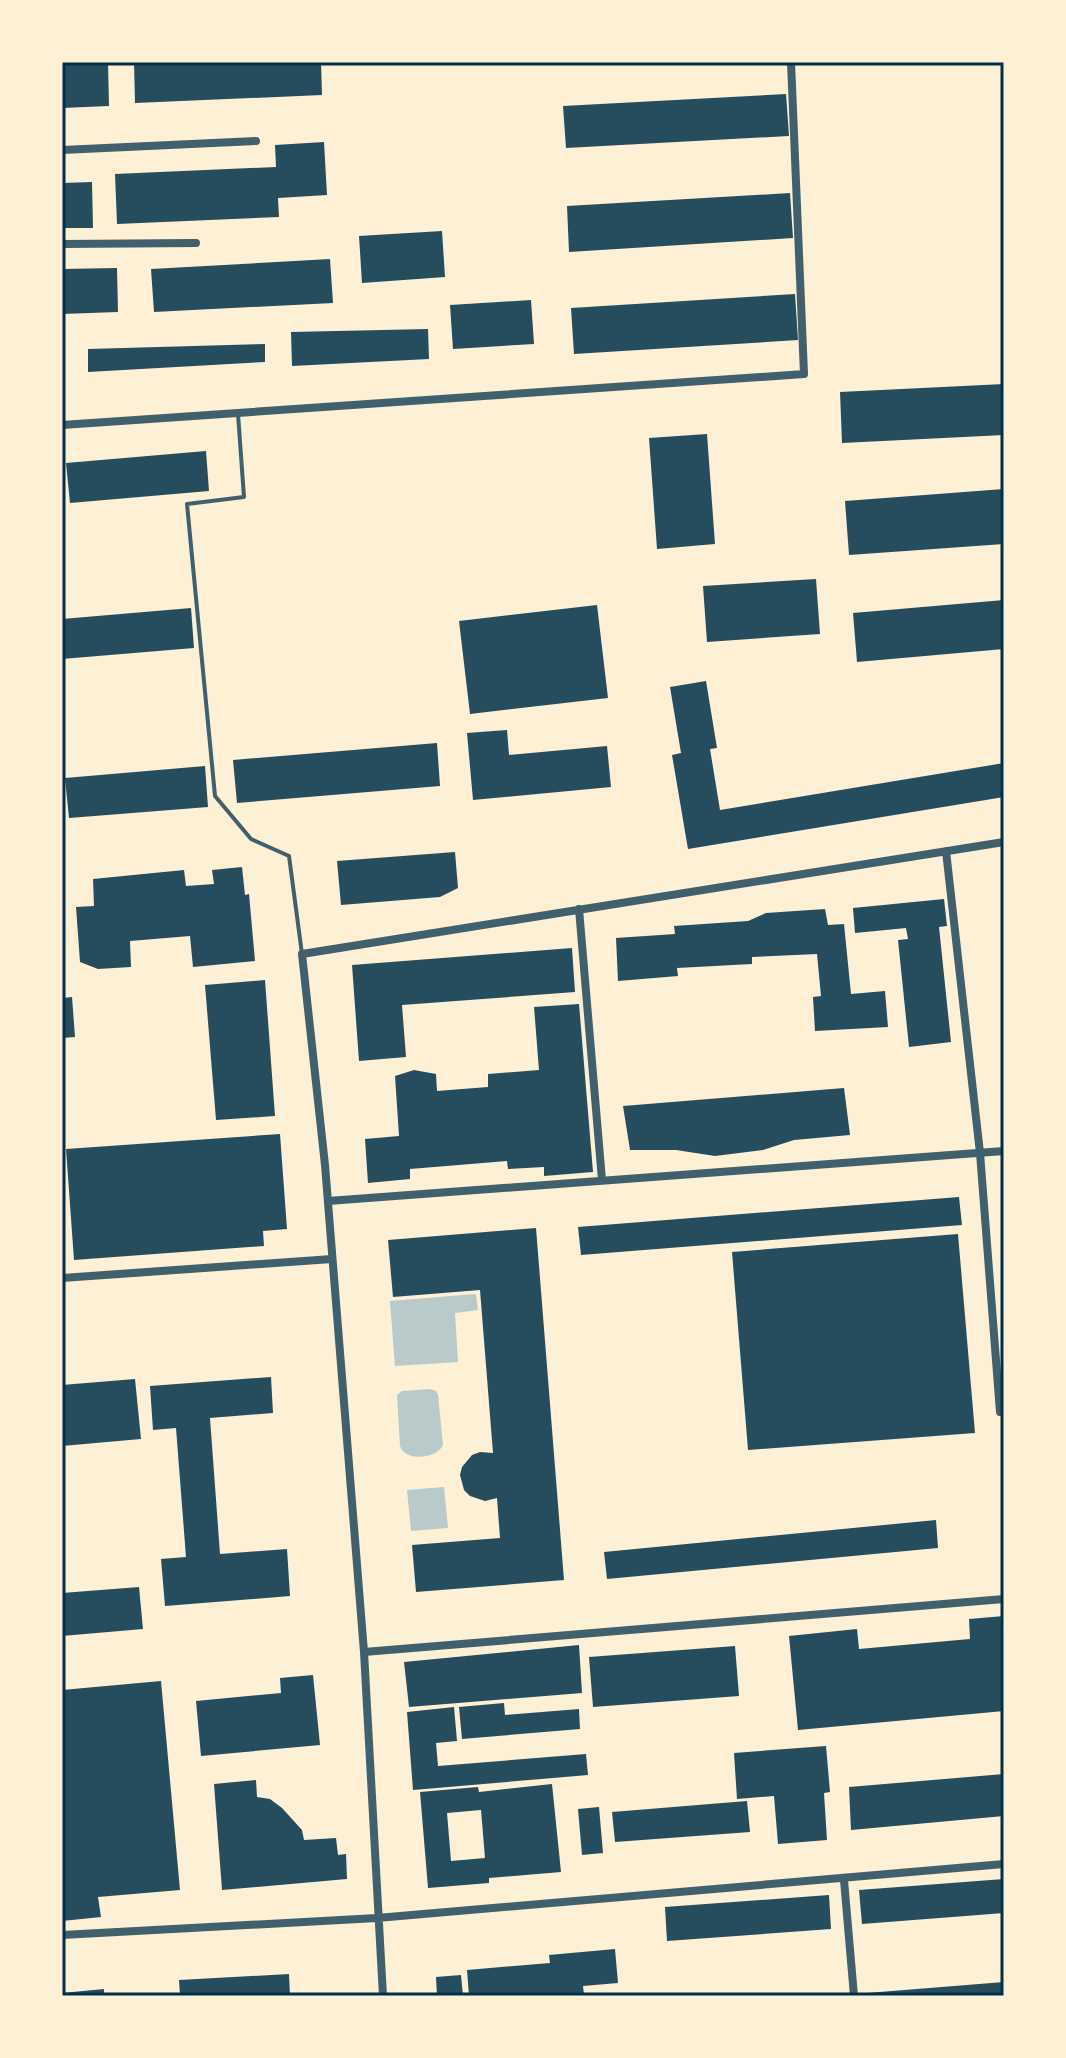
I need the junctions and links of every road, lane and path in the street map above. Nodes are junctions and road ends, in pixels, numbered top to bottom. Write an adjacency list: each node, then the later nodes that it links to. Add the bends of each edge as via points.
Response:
1 (791, 62): 6 (street, via 804,374)
2 (256, 141): 3 (street)
3 (62, 150)
4 (196, 243): 5 (street)
5 (62, 244)
6 (238, 411): 7 (street); 11 (lane, via 244,497 187,504 215,796 251,839 289,856)
7 (62, 425)
8 (1004, 842): 9 (street)
9 (946, 851): 10 (street); 13 (street)
10 (579, 909): 11 (street); 14 (street)
11 (302, 954): 15 (street)
12 (1004, 1151): 13 (street)
13 (980, 1153): 14 (street); 18 (street)
14 (602, 1180): 15 (street)
15 (328, 1201): 16 (street)
16 (332, 1259): 17 (street); 20 (street)
17 (62, 1278)
18 (1000, 1412)
19 (1004, 1599): 20 (street)
20 (364, 1652): 23 (street)
21 (1004, 1864): 22 (street)
22 (844, 1880): 23 (street); 26 (street)
23 (377, 1918): 24 (street); 25 (street)
24 (62, 1935)
25 (383, 1996)
26 (854, 1996)

